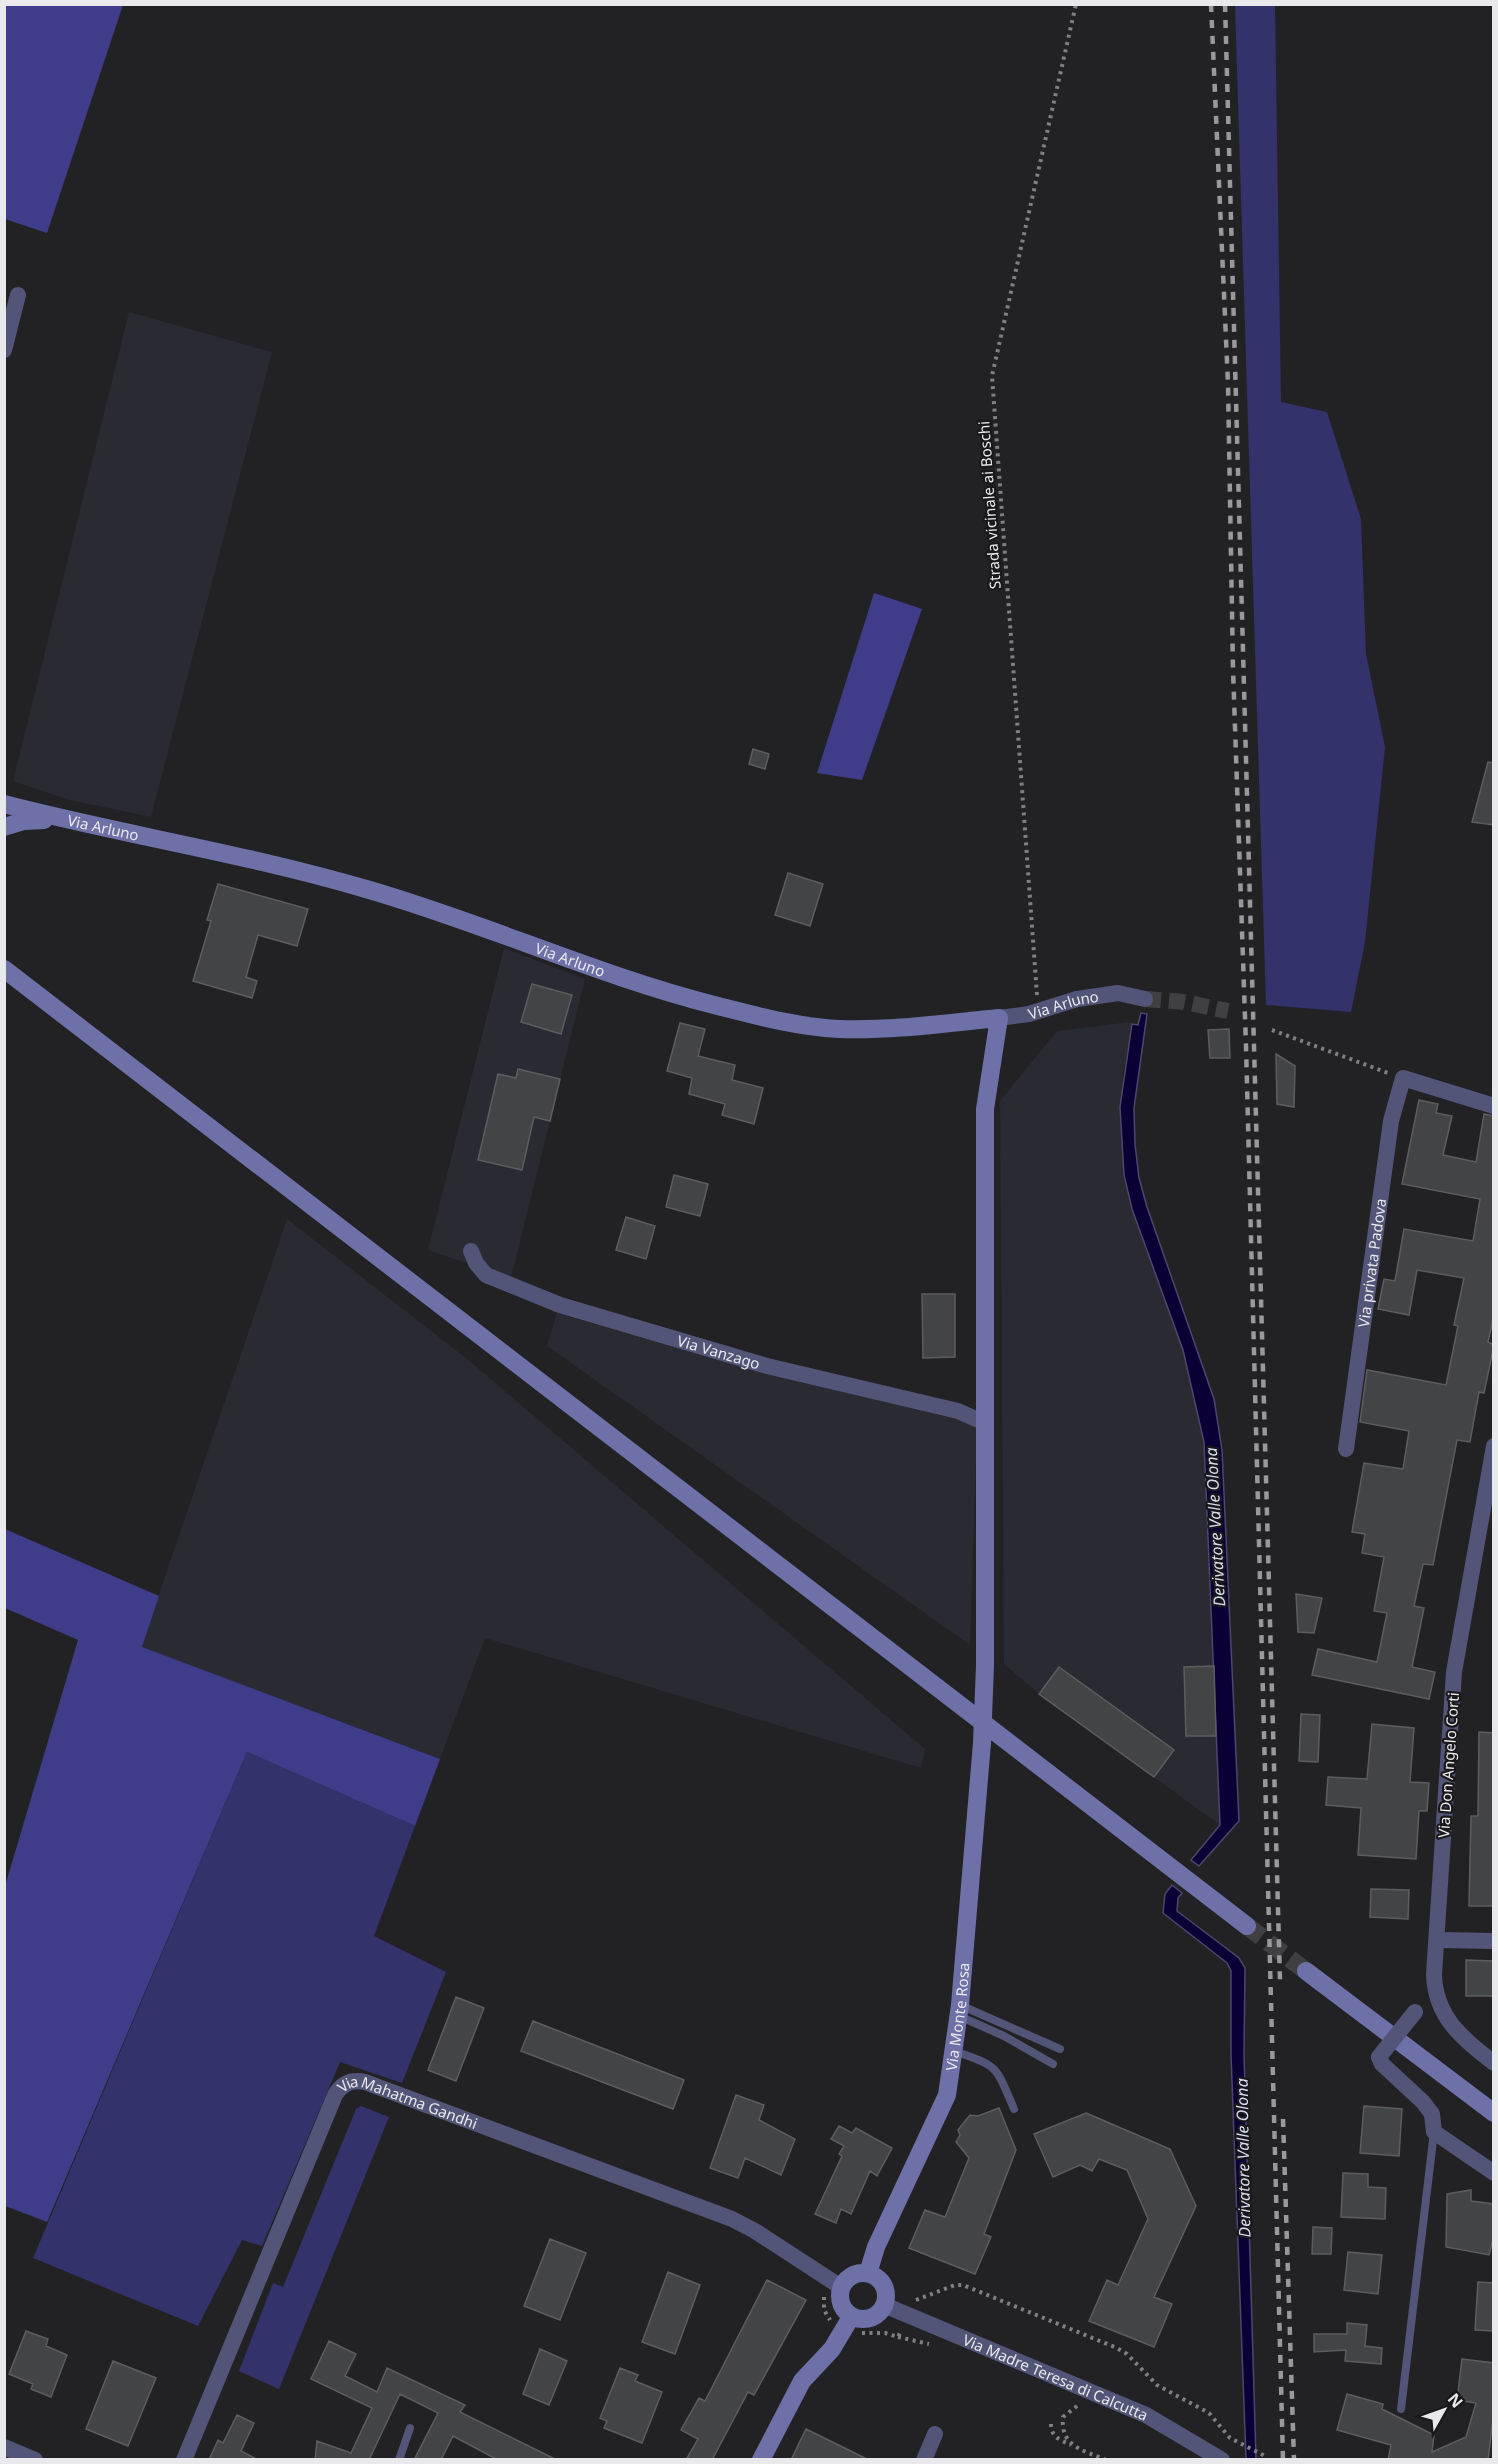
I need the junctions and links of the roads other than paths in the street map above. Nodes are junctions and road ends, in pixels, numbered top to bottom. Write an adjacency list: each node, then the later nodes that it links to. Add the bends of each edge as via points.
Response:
1 (18, 296): 2 (street)
2 (4, 350)
3 (4, 804): 4 (street, Via Arluno)
4 (70, 821): 5 (street, via 24,820); 8 (street, Via Arluno, via 368,889 669,994 756,1016 839,1029 901,1028)
5 (4, 827)
6 (4, 969): 14 (street)
7 (1145, 999): 8 (street, Via Arluno, via 1118,993)
8 (999, 1018): 11 (street, via 985,1109)
9 (1494, 1106): 13 (street, Via privata Padova, via 1403,1078 1391,1121)
10 (471, 1251): 11 (street, Via Vanzago, via 486,1275 560,1305 767,1366 958,1412)
11 (985, 1423): 19 (street, Via Monte Rosa, bridge, via 982,1743)
12 (1494, 1446): 15 (street, Via Don Angelo Corti, via 1454,1672)
13 (1346, 1449)
14 (1247, 1926)
15 (1437, 1940): 16 (street); 18 (street, Via Don Angelo Corti)
16 (1494, 1941)
17 (1306, 1971): 25 (street)
18 (1437, 2000): 22 (street, Via Don Angelo Corti, via 1453,2029); 26 (street, bridge, via 1415,2012 1379,2057 1432,2114)
19 (959, 2010): 20 (lane); 21 (street, Via Monte Rosa); 23 (lane)
20 (1060, 2049)
21 (954, 2051): 24 (lane, via 990,2064); 28 (street, Via Monte Rosa, via 941,2111 876,2247)
22 (1494, 2063)
23 (1053, 2064)
24 (1014, 2109)
25 (1494, 2113)
26 (1434, 2132): 27 (street); 32 (lane)
27 (1494, 2173)
28 (868, 2273): 29 (street, via 855,2274); 30 (street, via 876,2276 885,2289)
29 (841, 2287): 31 (street, via 842,2307); 37 (street, Via Mahatma Gandhi, via 732,2220 365,2082 351,2081 335,2095)
30 (884, 2305): 31 (street, via 874,2317); 41 (street, Via Madre Teresa di Calcutta, via 1146,2415)
31 (851, 2317): 39 (street, via 839,2340 802,2381)
32 (1401, 2409)
33 (410, 2428): 38 (lane)
34 (935, 2434): 40 (street)
35 (4, 2447): 36 (street)
36 (35, 2460)
37 (184, 2460)
38 (399, 2460)
39 (761, 2460)
40 (924, 2460)
41 (1222, 2460)

